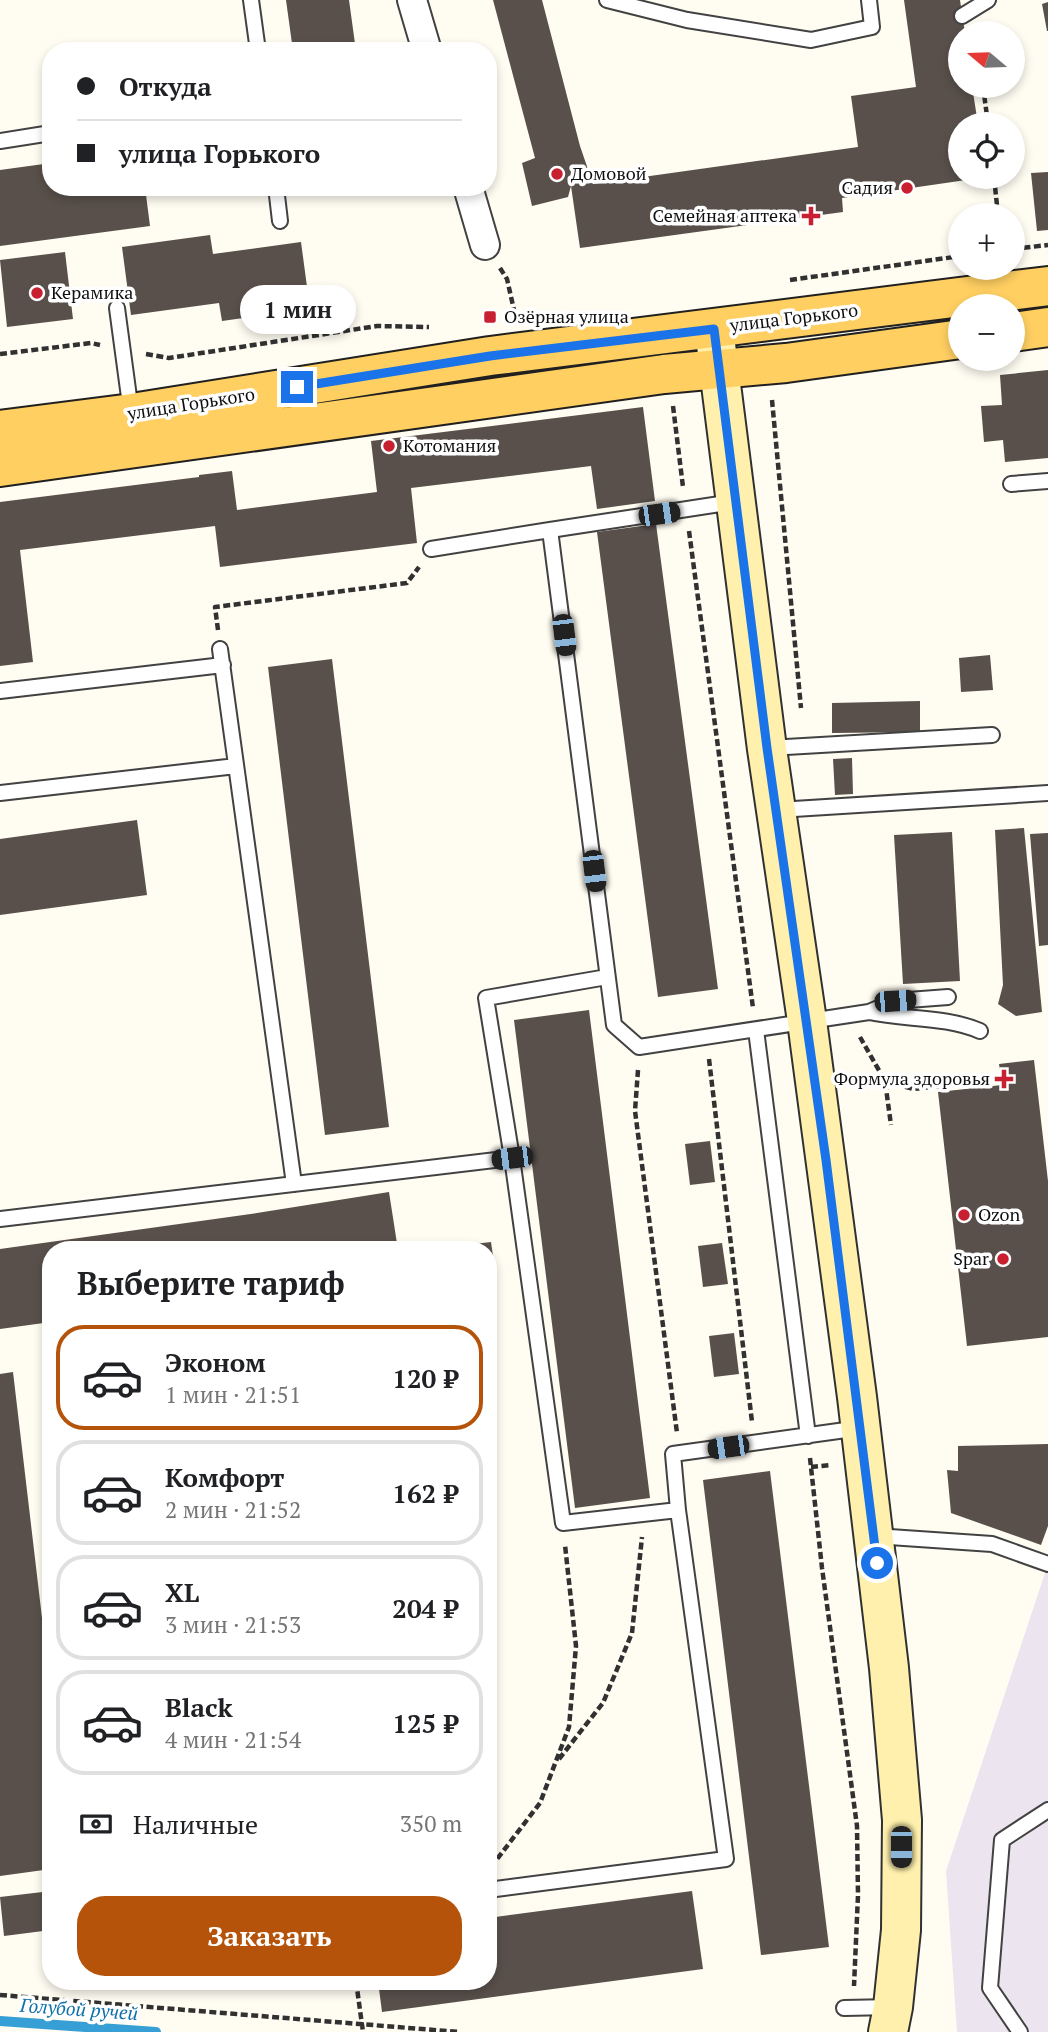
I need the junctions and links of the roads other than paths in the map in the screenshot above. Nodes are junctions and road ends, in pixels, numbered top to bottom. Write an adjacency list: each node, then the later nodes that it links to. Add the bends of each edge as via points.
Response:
1 (251, 0): 7 (lane)
2 (412, 0): 8 (street)
3 (607, 0): 4 (lane, via 687,20 811,40 872,27)
4 (869, 0)
5 (988, 0): 6 (lane)
6 (962, 16)
7 (257, 42)
8 (424, 42)
9 (42, 134): 10 (lane)
10 (0, 141)
11 (277, 196): 13 (lane)
12 (470, 196): 14 (street)
13 (280, 221)
14 (485, 245)
15 (1048, 286): 18 (main road, улица Горького)
16 (117, 308): 22 (lane)
17 (1048, 327): 19 (main road)
18 (714, 329): 21 (main road); 22 (main road, улица Горького, via 490,356)
19 (1025, 330)
20 (948, 342): 21 (main road, улица Горького)
21 (719, 368): 24 (main road, улица Горького); 27 (main road)
22 (132, 413): 23 (main road, улица Горького)
23 (0, 430)
24 (0, 467)
25 (1048, 481): 26 (lane)
26 (1011, 484)
27 (734, 501): 28 (lane); 34 (main road)
28 (550, 530): 29 (lane); 39 (lane)
29 (431, 549)
30 (220, 649): 31 (lane)
31 (223, 665): 32 (lane); 35 (lane)
32 (0, 691)
33 (992, 735): 34 (lane)
34 (767, 748): 38 (main road)
35 (236, 765): 36 (lane); 46 (lane)
36 (0, 793)
37 (1048, 793): 38 (lane)
38 (777, 810): 42 (main road)
39 (607, 976): 43 (lane, via 614,1025 639,1047); 45 (lane, via 486,998)
40 (948, 997): 41 (lane, via 895,1001)
41 (869, 1012): 42 (lane); 44 (lane, via 962,1023)
42 (822, 1019): 43 (lane); 48 (main road)
43 (756, 1030): 49 (lane)
44 (980, 1031)
45 (512, 1158): 46 (lane); 50 (lane, via 563,1523)
46 (294, 1184): 47 (lane)
47 (0, 1219)
48 (861, 1428): 49 (lane); 51 (main road)
49 (808, 1436): 50 (lane, via 673,1454)
50 (678, 1510): 54 (lane, via 726,1858)
51 (874, 1536): 52 (lane, via 992,1544); 56 (main road, via 902,1819 901,1930)
52 (1048, 1564)
53 (1048, 1810): 57 (lane, via 1002,1840 990,1988)
54 (497, 1889)
55 (848, 2008): 56 (lane)
56 (890, 2020)
57 (1020, 2032)

